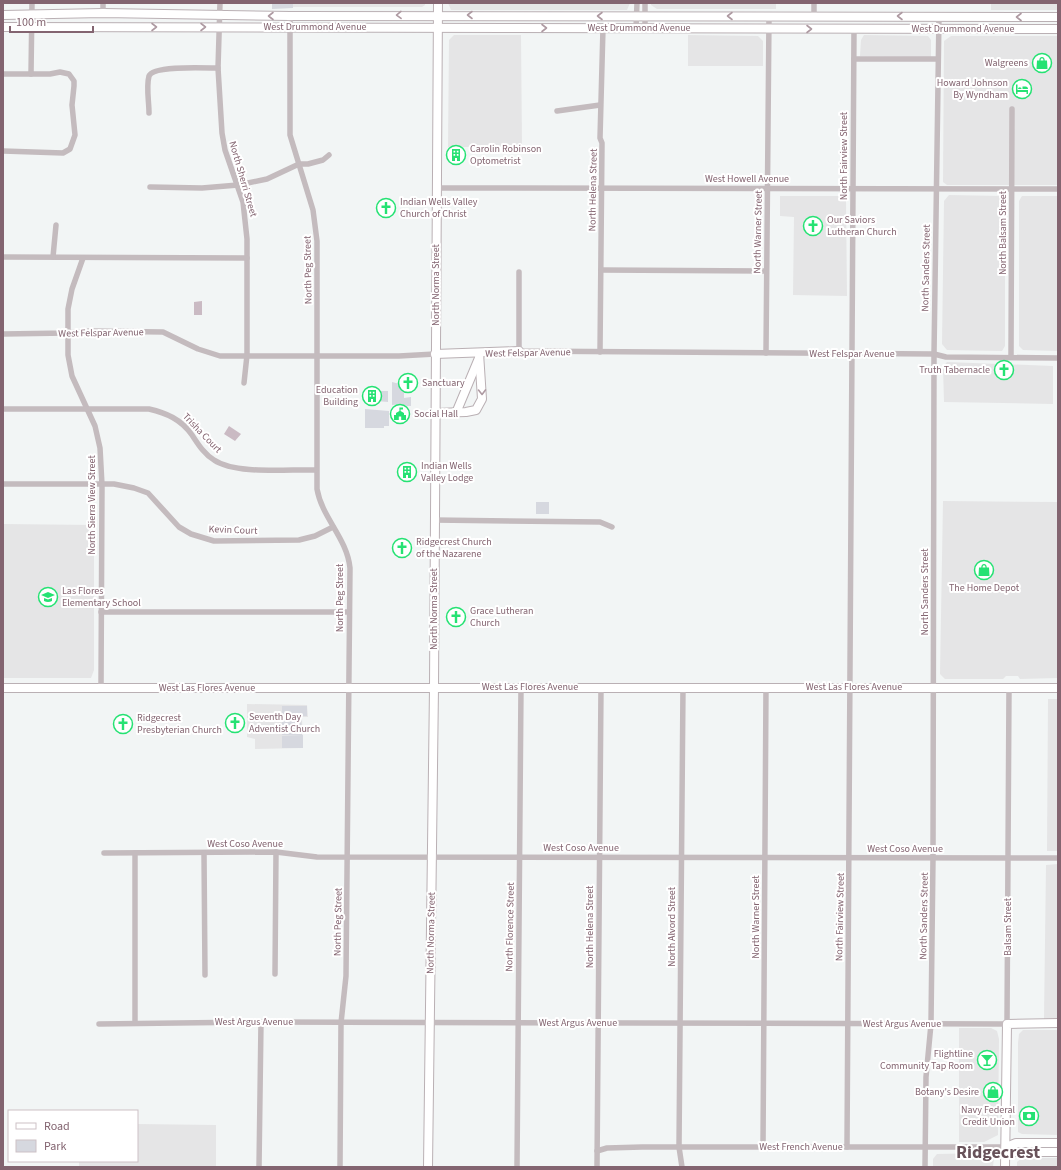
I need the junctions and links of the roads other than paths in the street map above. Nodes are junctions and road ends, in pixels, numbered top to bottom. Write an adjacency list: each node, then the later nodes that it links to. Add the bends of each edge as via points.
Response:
1 (32, 3): 10 (street)
2 (103, 3): 8 (street)
3 (220, 3): 11 (street, North Sherri Street)
4 (438, 3): 12 (main road, North Norma Street)
5 (637, 3): 15 (street)
6 (645, 3): 15 (street)
7 (814, 3): 17 (street)
8 (103, 13): 10 (main road, West Drummond Avenue); 11 (main road, West Drummond Avenue)
9 (3, 15): 10 (main road, West Drummond Avenue)
10 (31, 15): 21 (street)
11 (220, 15): 13 (main road, West Drummond Avenue, one-way to 11); 22 (street, North Sherri Street)
12 (438, 15): 13 (main road, West Drummond Avenue, one-way to 13); 14 (main road, West Drummond Avenue, one-way to 12); 24 (main road, North Norma Street)
13 (290, 16): 23 (street, North Peg Street)
14 (512, 16): 15 (main road, West Drummond Avenue, one-way to 14); 25 (main road)
15 (641, 16): 16 (main road, West Drummond Avenue, one-way to 15); 27 (street)
16 (769, 16): 17 (main road, West Drummond Avenue); 28 (street, North Warner Street)
17 (810, 16): 18 (main road, West Drummond Avenue, one-way to 17)
18 (939, 16): 19 (main road, West Drummond Avenue, one-way to 18); 31 (street, North Sanders Street)
19 (1058, 17)
20 (3, 27): 21 (main road)
21 (31, 27): 22 (main road, West Drummond Avenue, one-way to 22); 36 (street)
22 (220, 27): 23 (main road, West Drummond Avenue); 34 (street, North Sherri Street)
23 (290, 27): 24 (main road, West Drummond Avenue); 43 (street, North Peg Street, via 289,128)
24 (438, 28): 25 (main road, West Drummond Avenue); 46 (main road, North Norma Street)
25 (512, 28): 26 (main road, West Drummond Avenue, one-way to 26)
26 (603, 28): 27 (main road, West Drummond Avenue); 37 (street, North Helena Street)
27 (640, 28): 28 (main road, West Drummond Avenue)
28 (770, 28): 29 (main road, West Drummond Avenue, one-way to 29); 48 (street, North Warner Street)
29 (854, 29): 31 (main road, West Drummond Avenue); 32 (street, North Fairview Street)
30 (1058, 29): 31 (main road, West Drummond Avenue)
31 (938, 30): 33 (street, North Sanders Street)
32 (854, 59): 33 (street); 49 (street, North Fairview Street)
33 (938, 59): 50 (street, North Sanders Street)
34 (218, 68): 40 (street, via 164,69 152,72 149,75 148,88); 44 (street, North Sherri Street, via 224,144)
35 (3, 74): 36 (street)
36 (31, 74): 41 (street, via 60,72 72,77 72,116 75,135 72,146 63,153)
37 (600, 105): 39 (street); 47 (street, North Helena Street)
38 (1012, 109): 51 (street, North Balsam Street)
39 (558, 111)
40 (150, 113)
41 (3, 150)
42 (329, 155): 43 (street, via 323,160)
43 (299, 164): 44 (street, via 267,179); 70 (street, North Peg Street, via 316,221)
44 (238, 185): 45 (street, via 202,188); 57 (street, North Sherri Street, via 246,221)
45 (150, 187)
46 (437, 188): 47 (street, West Howell Avenue); 66 (main road, North Norma Street)
47 (602, 188): 48 (street, West Howell Avenue); 58 (street, North Helena Street)
48 (768, 188): 49 (street, West Howell Avenue); 59 (street, North Warner Street)
49 (853, 188): 50 (street, West Howell Avenue); 67 (street, North Fairview Street)
50 (936, 188): 51 (street, West Howell Avenue); 68 (street, North Sanders Street)
51 (1012, 189): 52 (street, West Howell Avenue); 72 (street, North Balsam Street)
52 (1058, 189)
53 (56, 225): 55 (street)
54 (3, 257): 55 (street)
55 (53, 257): 56 (street)
56 (83, 258): 57 (street); 61 (street, North Sierra View Street, via 68,309)
57 (247, 258): 69 (street, North Sherri Street)
58 (601, 270): 59 (street); 64 (street, North Helena Street)
59 (766, 271): 65 (street, North Warner Street)
60 (519, 272): 63 (street)
61 (68, 333): 62 (street, West Felspar Avenue); 69 (street, West Felspar Avenue, via 163,332 220,356); 76 (street, North Sierra View Street, via 68,355 72,376)
62 (3, 334)
63 (519, 351): 64 (street, West Felspar Avenue); 71 (main road, West Felspar Avenue)
64 (600, 352): 65 (street, West Felspar Avenue)
65 (766, 353): 67 (street, West Felspar Avenue)
66 (435, 354): 70 (street, West Felspar Avenue); 71 (main road, West Felspar Avenue); 77 (main road, North Norma Street)
67 (852, 354): 68 (street, West Felspar Avenue); 92 (street, North Fairview Street)
68 (934, 354): 72 (street, West Felspar Avenue, via 946,357); 93 (street, North Sanders Street)
69 (247, 355): 70 (street, West Felspar Avenue); 74 (street, North Sherri Street)
70 (317, 355): 79 (street, North Peg Street)
71 (479, 355): 78 (main road); 78 (main road, one-way to 78, via 481,403 473,411)
72 (1011, 357): 73 (street, West Felspar Avenue)
73 (1058, 358)
74 (244, 383)
75 (3, 409): 76 (street, Trisha Court)
76 (88, 409): 79 (street, Trisha Court, via 148,409 171,416 188,430 205,452 225,465 250,469); 81 (street, North Sierra View Street, via 99,439)
77 (435, 413): 78 (main road); 82 (main road, North Norma Street)
78 (456, 413)
79 (316, 470): 83 (street, North Peg Street, via 319,500)
80 (3, 484): 81 (street, Kevin Court)
81 (102, 485): 83 (street, Kevin Court, via 122,485 148,494 179,527 191,534 214,541 300,540); 85 (street, North Sierra View Street)
82 (434, 520): 84 (street, via 600,522); 87 (main road, North Norma Street)
83 (333, 527): 86 (street, North Peg Street, via 343,543 349,561)
84 (612, 527)
85 (101, 612): 86 (street); 95 (street, North Sierra View Street)
86 (349, 612): 96 (street, North Peg Street)
87 (434, 687): 88 (main road, West Las Flores Avenue); 96 (main road, West Las Flores Avenue); 104 (main road, North Norma Street)
88 (521, 687): 89 (main road, West Las Flores Avenue); 105 (street, North Florence Street)
89 (601, 687): 90 (main road, West Las Flores Avenue); 106 (street, North Helena Street)
90 (683, 687): 91 (main road, West Las Flores Avenue); 107 (street, North Alvord Street)
91 (766, 687): 92 (main road, West Las Flores Avenue); 108 (street, North Warner Street)
92 (850, 687): 93 (main road, West Las Flores Avenue); 109 (street, North Fairview Street)
93 (934, 687): 97 (main road, West Las Flores Avenue); 110 (street, North Sanders Street)
94 (3, 688): 95 (main road, West Las Flores Avenue)
95 (101, 688): 96 (main road, West Las Flores Avenue)
96 (349, 688): 103 (street, North Peg Street)
97 (1010, 688): 98 (main road, West Las Flores Avenue); 111 (street, Balsam Street)
98 (1058, 688)
99 (276, 852): 102 (street, West Coso Avenue); 103 (street, West Coso Avenue, via 317,857); 113 (street)
100 (104, 853): 101 (street, West Coso Avenue)
101 (135, 853): 102 (street, West Coso Avenue); 115 (street)
102 (204, 853): 114 (street)
103 (348, 857): 104 (street, West Coso Avenue); 117 (street, North Peg Street, via 346,976)
104 (431, 857): 105 (street, West Coso Avenue); 118 (main road, North Norma Street)
105 (519, 857): 106 (street, West Coso Avenue); 119 (street, North Florence Street)
106 (600, 857): 107 (street, West Coso Avenue); 120 (street, North Helena Street)
107 (681, 857): 108 (street, West Coso Avenue); 123 (street, North Alvord Street)
108 (765, 857): 109 (street, West Coso Avenue); 124 (street, North Warner Street)
109 (849, 857): 110 (street, West Coso Avenue); 121 (street, North Fairview Street)
110 (934, 858): 111 (street, West Coso Avenue); 125 (street, North Sanders Street)
111 (1008, 858): 112 (street, West Coso Avenue); 126 (street, Balsam Street)
112 (1058, 858)
113 (275, 974)
114 (205, 975)
115 (135, 1022): 116 (street, West Argus Avenue); 122 (street, West Argus Avenue)
116 (261, 1022): 117 (street, West Argus Avenue); 136 (street)
117 (341, 1023): 118 (street, West Argus Avenue); 137 (street, North Peg Street)
118 (430, 1023): 119 (street, West Argus Avenue); 138 (main road, North Norma Street)
119 (518, 1023): 120 (street, West Argus Avenue); 139 (street, North Florence Street)
120 (598, 1023): 123 (street, West Argus Avenue); 134 (street, North Helena Street)
121 (848, 1023): 124 (street, West Argus Avenue); 125 (street, West Argus Avenue); 131 (street, North Fairview Street)
122 (99, 1024)
123 (680, 1024): 124 (street, West Argus Avenue); 129 (street, North Alvord Street)
124 (764, 1024): 130 (street, North Warner Street)
125 (931, 1024): 126 (street, West Argus Avenue); 132 (street, North Sanders Street, via 926,1084)
126 (1007, 1024): 127 (main road, West Argus Avenue); 133 (main road, Balsam Street)
127 (1058, 1024)
128 (1058, 1143): 133 (main road, West French Avenue, via 1016,1143)
129 (680, 1147): 130 (street, West French Avenue); 134 (street, West French Avenue, via 607,1148); 141 (street, North Alvord Street)
130 (763, 1147): 131 (street, West French Avenue)
131 (847, 1147): 132 (street, West French Avenue)
132 (925, 1147): 133 (street, West French Avenue); 142 (street, North Sanders Street)
133 (1006, 1147): 135 (main road, West French Avenue, via 1016,1152); 143 (main road, Balsam Street)
134 (597, 1151): 140 (street, North Helena Street)
135 (1058, 1152)
136 (259, 1167)
137 (340, 1167)
138 (428, 1167)
139 (517, 1167)
140 (597, 1167)
141 (682, 1167)
142 (925, 1167)
143 (1005, 1167)

